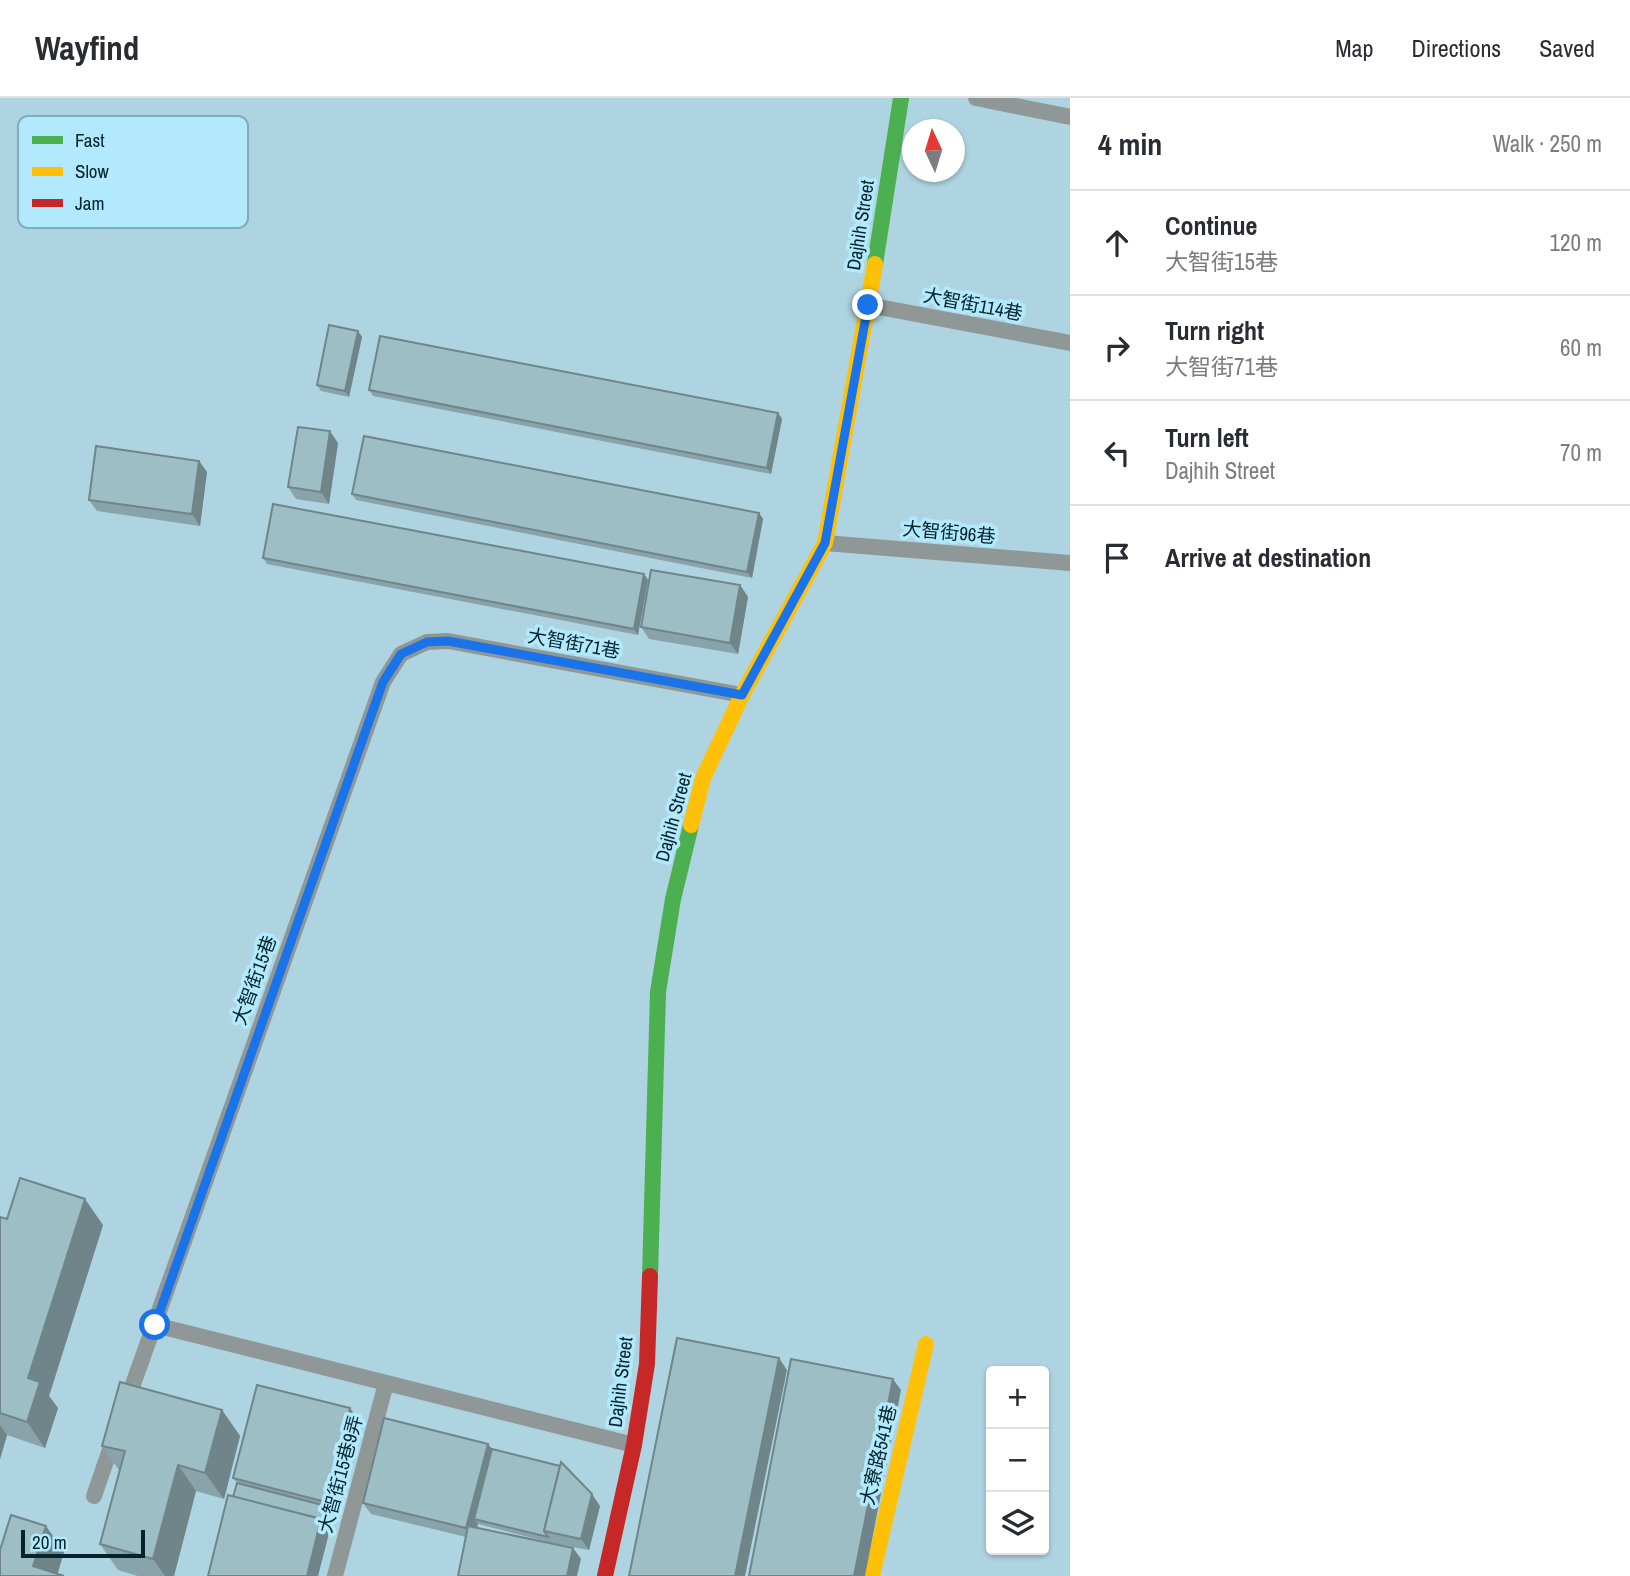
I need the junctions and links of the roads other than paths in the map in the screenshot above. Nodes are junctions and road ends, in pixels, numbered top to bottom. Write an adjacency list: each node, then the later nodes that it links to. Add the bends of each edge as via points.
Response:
1 (901, 98): 4 (street, Dajhih Street)
2 (976, 98): 3 (lane)
3 (1070, 117)
4 (868, 305): 5 (lane, 大智街114巷); 6 (street, Dajhih Street)
5 (1070, 343)
6 (825, 543): 7 (lane, 大智街96巷); 9 (street, Dajhih Street)
7 (1070, 563)
8 (401, 654): 9 (lane, 大智街71巷, via 427,642 448,641); 10 (lane, 大智街15巷, via 383,682)
9 (742, 695): 13 (street, Dajhih Street, via 703,778 673,899 658,992 647,1364)
10 (155, 1325): 12 (lane); 14 (lane, 大智街15巷)
11 (926, 1344): 17 (street, 大寮路541巷)
12 (386, 1383): 13 (lane); 15 (lane, 大智街15巷9弄)
13 (634, 1445): 16 (street, Dajhih Street)
14 (94, 1496)
15 (335, 1576)
16 (606, 1576)
17 (872, 1576)

